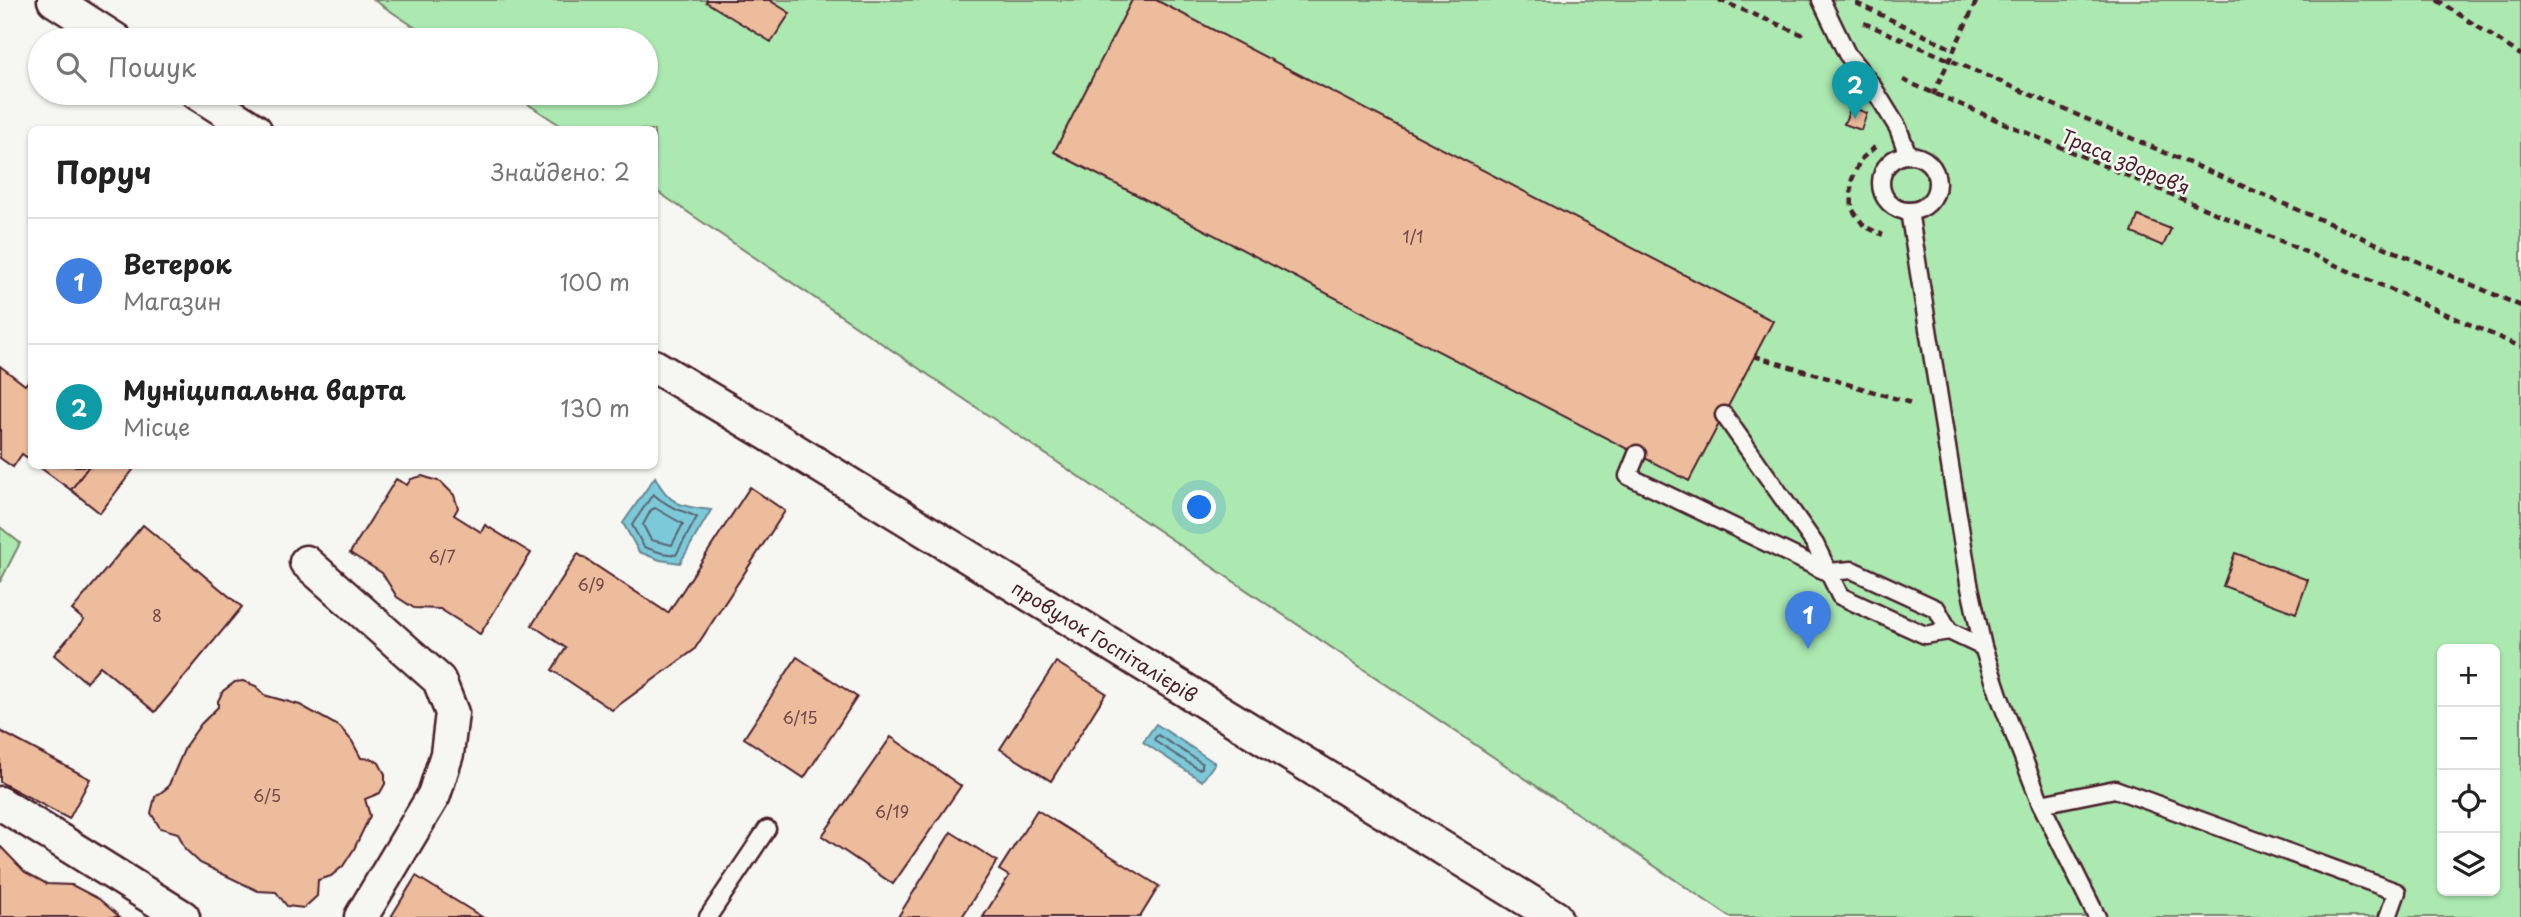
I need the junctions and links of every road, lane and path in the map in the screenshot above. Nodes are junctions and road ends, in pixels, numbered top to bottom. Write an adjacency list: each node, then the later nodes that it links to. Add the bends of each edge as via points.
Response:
1 (54, 0): 7 (street)
2 (1720, 0): 9 (path)
3 (1849, 0): 8 (path)
4 (1977, 0): 8 (path)
5 (2437, 0): 10 (path)
6 (1822, 2): 9 (lane); 11 (path)
7 (97, 28)
8 (1955, 50): 11 (path)
9 (1847, 54): 16 (lane, via 1889,113)
10 (2521, 55)
11 (1949, 60): 13 (path); 18 (path)
12 (1902, 80): 13 (path, Траса здоров’я)
13 (1933, 95): 19 (path, Траса здоров’я)
14 (216, 105): 15 (street)
15 (249, 126)
16 (1908, 155): 17 (lane, via 1886,166 1881,190 1897,209); 17 (lane, via 1931,165 1936,176 1931,200)
17 (1909, 211): 22 (lane)
18 (2521, 306)
19 (2521, 347)
20 (1754, 356): 22 (path)
21 (658, 368): 35 (street, провулок Госпіталієрів)
22 (1941, 413): 28 (lane)
23 (1724, 415): 26 (lane, via 1815,544)
24 (1637, 454): 26 (lane, via 1628,476)
25 (306, 562): 33 (street, via 439,680 452,713 447,754 434,795)
26 (1827, 572): 27 (lane, via 1853,570 1937,609); 27 (lane, via 1840,596 1925,635)
27 (1949, 631): 28 (lane)
28 (1983, 647): 30 (lane)
29 (0, 803): 32 (street)
30 (2041, 804): 36 (lane); 37 (lane, via 2115,789 2397,892)
31 (767, 829): 34 (lane)
32 (183, 917)
33 (361, 917)
34 (708, 917)
35 (1555, 917)
36 (2097, 917)
37 (2388, 917)

